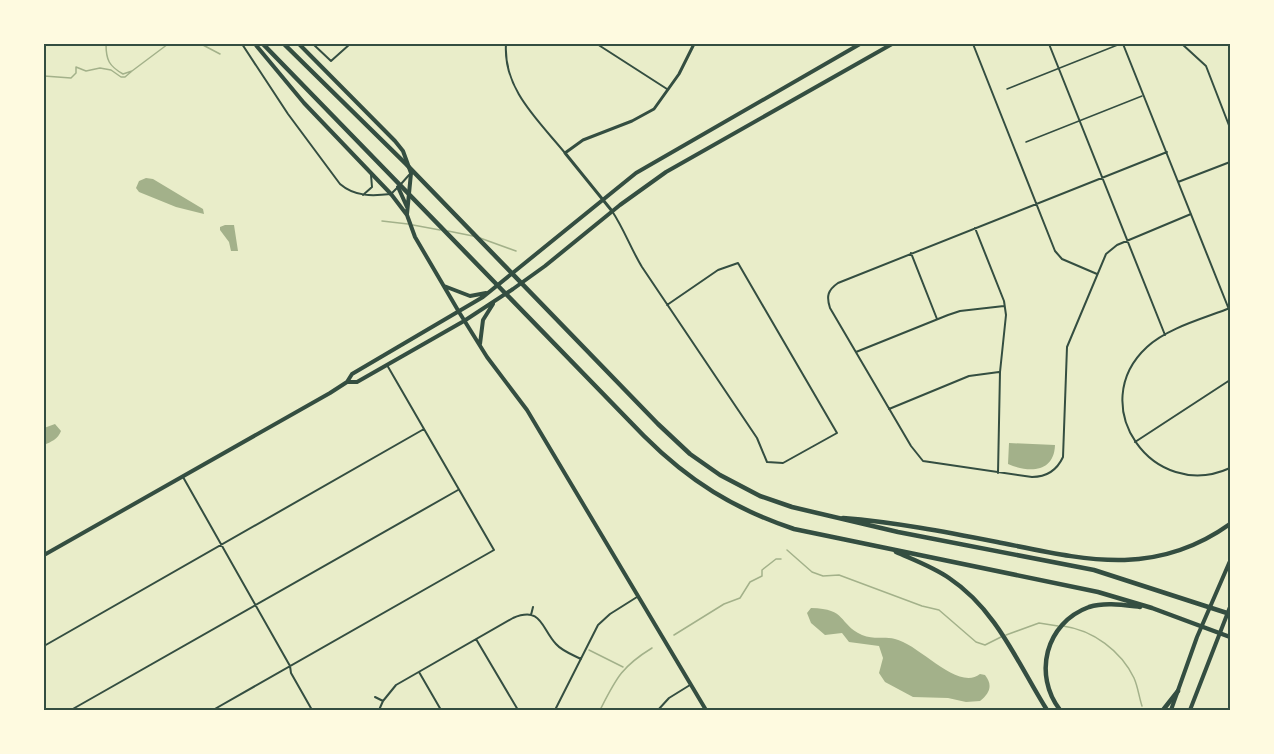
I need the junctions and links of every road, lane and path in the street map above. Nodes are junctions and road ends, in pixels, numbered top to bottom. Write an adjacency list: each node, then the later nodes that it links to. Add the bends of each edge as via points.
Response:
1 (242, 44): 33 (street, via 336,180 345,189)
2 (255, 44): 27 (main road)
3 (263, 44): 70 (highway, via 679,468 747,511 786,526)
4 (284, 44): 67 (highway, via 690,454 747,490)
5 (299, 44): 28 (main road, via 395,141)
6 (313, 44): 7 (street, via 331,61)
7 (350, 44)
8 (506, 44): 25 (street, via 505,58 520,99)
9 (597, 44): 19 (street)
10 (694, 44): 19 (street)
11 (860, 44): 34 (main road, via 656,160)
12 (892, 44): 37 (main road, via 666,172)
13 (974, 44): 35 (street)
14 (1049, 44): 17 (street)
15 (1122, 44): 17 (lane); 20 (street)
16 (1182, 44): 22 (street, via 1204,63)
17 (1059, 68): 18 (lane); 21 (street)
18 (1007, 89)
19 (668, 90): 25 (street, via 654,109 632,122 603,130)
20 (1144, 95): 21 (lane); 24 (street)
21 (1080, 120): 23 (lane); 29 (street)
22 (1230, 128)
23 (1026, 142)
24 (1167, 152): 29 (street); 30 (street)
25 (565, 153): 34 (street)
26 (1230, 162): 30 (street)
27 (370, 174): 32 (main road); 33 (street, via 372,187)
28 (411, 174): 31 (street); 36 (main road)
29 (1102, 177): 35 (street); 41 (street)
30 (1178, 182): 39 (street)
31 (398, 187): 32 (street); 36 (main road)
32 (391, 194): 33 (street); 38 (main road)
33 (363, 195)
34 (603, 199): 37 (street); 45 (main road)
35 (1036, 203): 40 (street); 43 (street, via 1058,255)
36 (408, 208): 38 (main road)
37 (612, 210): 46 (main road); 47 (street)
38 (407, 214): 44 (main road, via 415,237)
39 (1191, 214): 41 (street); 49 (street)
40 (975, 228): 42 (street); 48 (street)
41 (1127, 241): 43 (street, via 1108,251); 53 (street)
42 (911, 253): 51 (street); 55 (street, via 838,283 828,292 830,308)
43 (1097, 274): 64 (street, via 1067,347 1065,448 1060,463 1051,473 1038,477)
44 (444, 286): 45 (main road, via 470,296); 50 (main road)
45 (489, 292): 50 (main road)
46 (496, 301): 52 (main road); 54 (main road, via 483,320)
47 (667, 305): 47 (street, via 718,270 738,263 837,433 783,463 767,462 757,438)
48 (1005, 306): 51 (street, via 960,311); 57 (street)
49 (1230, 310): 53 (street)
50 (459, 312): 52 (main road); 59 (main road, via 352,374)
51 (937, 319): 55 (street)
52 (464, 321): 54 (main road); 56 (main road)
53 (1165, 335): 62 (street, via 1143,350 1126,378 1123,411)
54 (480, 345): 73 (main road, via 527,410)
55 (856, 352): 60 (street)
56 (387, 365): 59 (main road, via 357,382); 61 (street)
57 (1000, 372): 60 (street, via 977,373); 64 (street)
58 (1230, 380): 62 (street)
59 (347, 382): 65 (main road)
60 (889, 409): 64 (street, via 923,461)
61 (424, 429): 66 (street); 69 (street)
62 (1135, 442): 63 (street, via 1151,460 1174,472 1201,476)
63 (1230, 468)
64 (998, 473)
65 (182, 476): 69 (street); 71 (main road)
66 (458, 490): 74 (street); 84 (street, via 494,549)
67 (824, 516): 68 (highway, via 1113,561 1154,558 1177,551 1202,542); 79 (highway, via 1067,564 1124,578)
68 (1230, 524)
69 (221, 545): 74 (street); 82 (street)
70 (888, 549): 77 (highway, via 1029,576); 99 (highway, via 950,579 980,604)
71 (44, 555)
72 (1230, 561): 87 (main road)
73 (639, 597): 83 (street, via 598,625); 86 (main road)
74 (256, 605): 84 (street); 90 (street)
75 (533, 607): 78 (street)
76 (1230, 607): 103 (main road)
77 (1152, 608): 80 (highway); 100 (highway, via 1096,605 1063,623 1050,642 1045,667 1050,694)
78 (531, 615): 81 (street, via 513,618); 83 (street, via 539,619 557,645)
79 (1230, 615)
80 (1230, 637)
81 (476, 639): 85 (street); 95 (street)
82 (44, 646)
83 (581, 658): 96 (street)
84 (290, 666): 91 (street); 92 (street)
85 (418, 672): 89 (street, via 396,685); 94 (street)
86 (691, 684): 97 (street, via 669,698); 98 (main road)
87 (1178, 691): 101 (highway); 102 (main road)
88 (375, 698): 89 (street)
89 (383, 700): 93 (street)
90 (71, 711)
91 (213, 711)
92 (312, 711)
93 (380, 711)
94 (441, 711)
95 (518, 711)
96 (555, 711)
97 (658, 711)
98 (706, 711)
99 (1047, 711)
100 (1060, 711)
101 (1163, 711)
102 (1171, 711)
103 (1190, 711)

